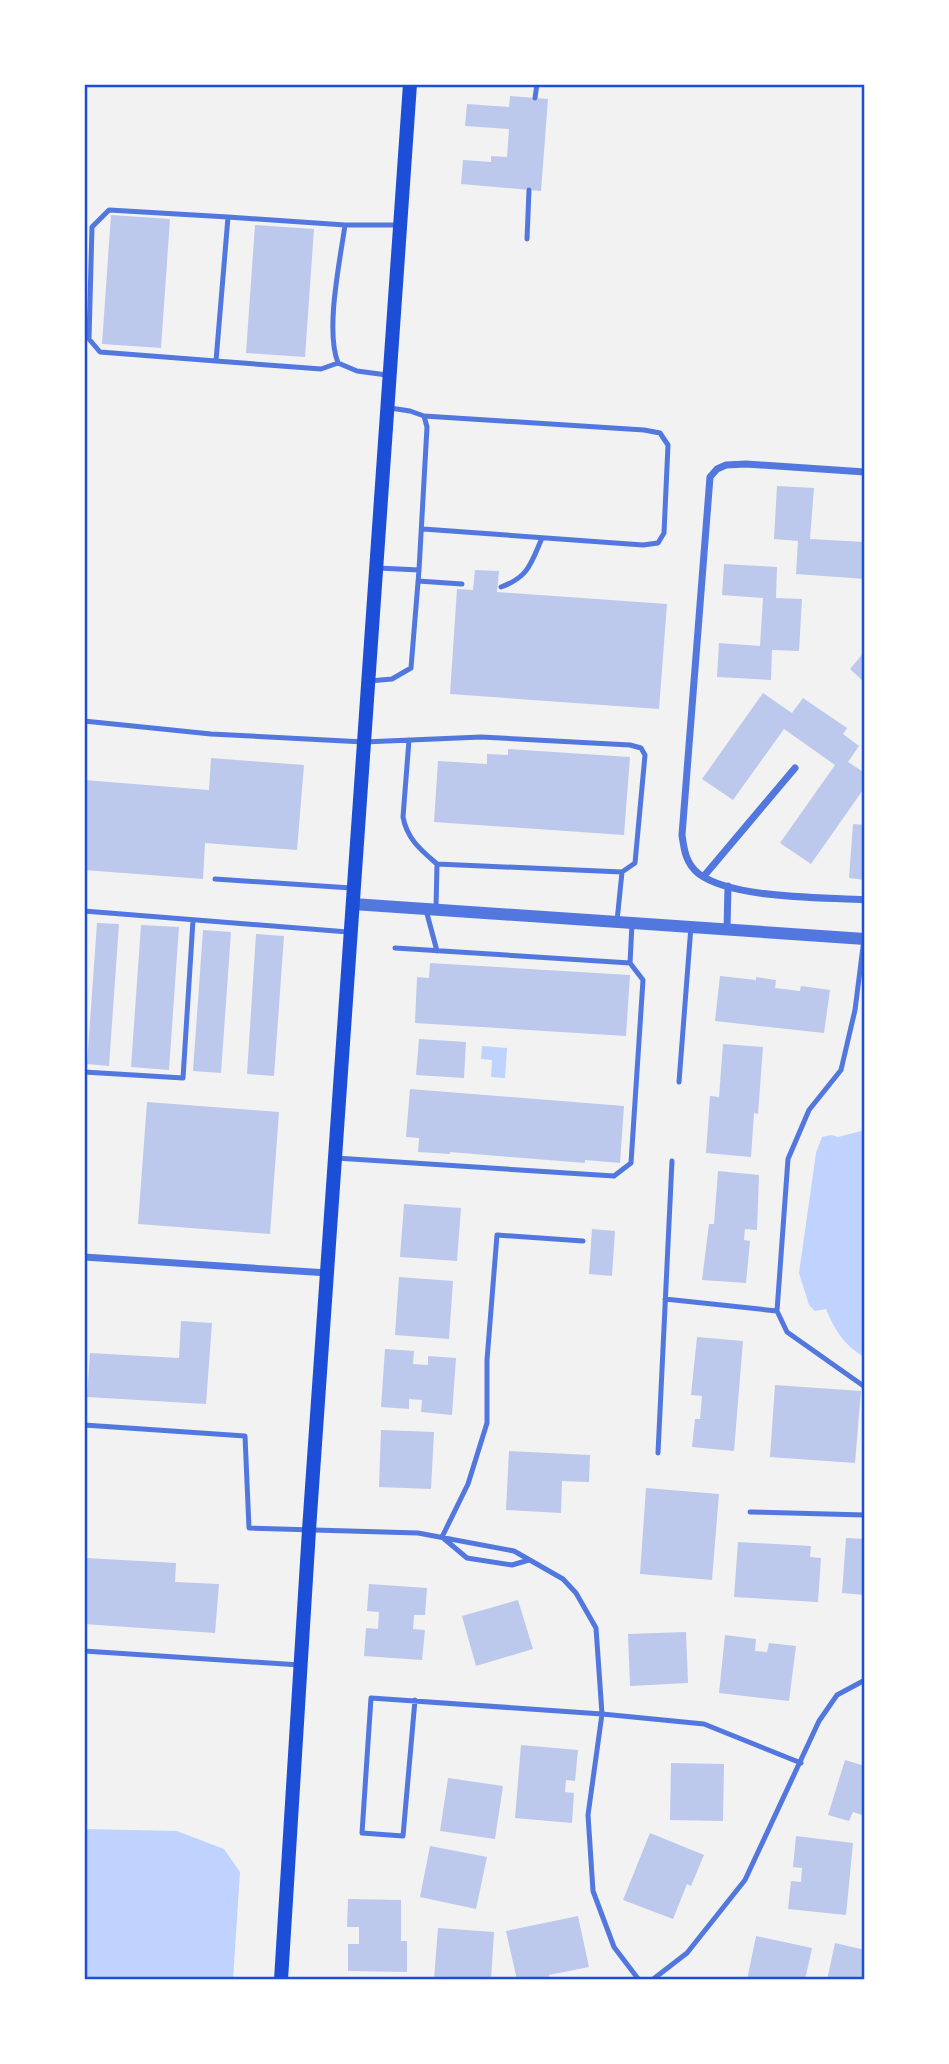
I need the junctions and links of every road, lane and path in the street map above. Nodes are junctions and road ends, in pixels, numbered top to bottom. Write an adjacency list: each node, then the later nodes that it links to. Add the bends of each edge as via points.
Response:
1 (410, 84): 7 (main road)
2 (537, 84): 3 (lane)
3 (535, 98)
4 (529, 190): 8 (lane)
5 (228, 217): 6 (lane); 9 (lane); 9 (lane, via 109,210 92,227 89,339 100,352)
6 (345, 225): 7 (lane); 10 (lane, via 335,298)
7 (400, 226): 11 (main road)
8 (527, 239)
9 (216, 361): 10 (lane, via 321,369)
10 (338, 363): 11 (lane)
11 (390, 376): 12 (main road)
12 (387, 408): 13 (lane); 17 (main road)
13 (424, 416): 15 (lane); 16 (lane, via 660,433 668,445 664,533 658,543)
14 (865, 471): 29 (street, via 746,464 726,465 710,477 682,835 689,863)
15 (423, 529): 16 (lane); 18 (lane)
16 (542, 538): 21 (lane, via 517,581)
17 (376, 568): 18 (lane); 22 (main road)
18 (419, 570): 19 (lane)
19 (418, 581): 20 (lane); 22 (lane, via 411,668 392,679)
20 (462, 584)
21 (501, 587)
22 (369, 681): 25 (main road)
23 (84, 721): 25 (lane)
24 (409, 740): 25 (lane); 27 (lane, via 405,827 413,843); 28 (lane, via 481,737 641,748 645,755 635,863)
25 (364, 742): 32 (main road)
26 (795, 768): 29 (street)
27 (437, 864): 28 (lane); 35 (lane)
28 (622, 872): 38 (lane)
29 (704, 876): 31 (street)
30 (215, 879): 32 (lane)
31 (728, 886): 33 (street); 41 (street)
32 (355, 888): 34 (main road)
33 (865, 900)
34 (353, 904): 35 (street); 42 (main road)
35 (431, 909): 38 (street); 45 (lane)
36 (84, 911): 37 (lane)
37 (193, 920): 42 (lane); 48 (lane, via 183,1079)
38 (617, 922): 39 (street)
39 (632, 923): 40 (street); 46 (lane)
40 (691, 926): 41 (street); 49 (lane)
41 (727, 929): 43 (street)
42 (351, 932): 50 (main road)
43 (865, 939): 47 (lane)
44 (395, 948): 45 (lane)
45 (437, 950): 46 (lane)
46 (630, 963): 50 (lane, via 643,980 631,1163 614,1176)
47 (861, 990): 56 (lane, via 841,1070 809,1110 788,1159)
48 (84, 1073)
49 (679, 1082)
50 (336, 1158): 54 (main road)
51 (672, 1161): 55 (lane)
52 (583, 1241): 63 (lane, via 498,1235 487,1360 487,1423 468,1484)
53 (84, 1257): 54 (street)
54 (328, 1273): 62 (main road)
55 (665, 1300): 56 (lane); 59 (lane)
56 (777, 1311): 57 (lane, via 787,1332)
57 (865, 1387)
58 (84, 1425): 62 (lane, via 245,1436 248,1528)
59 (659, 1453)
60 (750, 1512): 61 (lane)
61 (865, 1515)
62 (309, 1530): 63 (lane); 66 (main road)
63 (442, 1537): 64 (lane, via 514,1550); 64 (lane, via 467,1558 512,1565)
64 (530, 1560): 69 (lane, via 563,1579 596,1628)
65 (84, 1650): 66 (lane)
66 (300, 1665): 71 (main road)
67 (865, 1680): 70 (lane, via 837,1695 819,1721)
68 (415, 1700): 68 (lane, via 371,1698 362,1833 403,1836); 69 (lane)
69 (602, 1714): 70 (lane, via 704,1724); 72 (lane, via 588,1815 593,1891 614,1947)
70 (801, 1763): 73 (lane, via 745,1880 687,1953)
71 (281, 1980)
72 (639, 1980)
73 (652, 1980)

